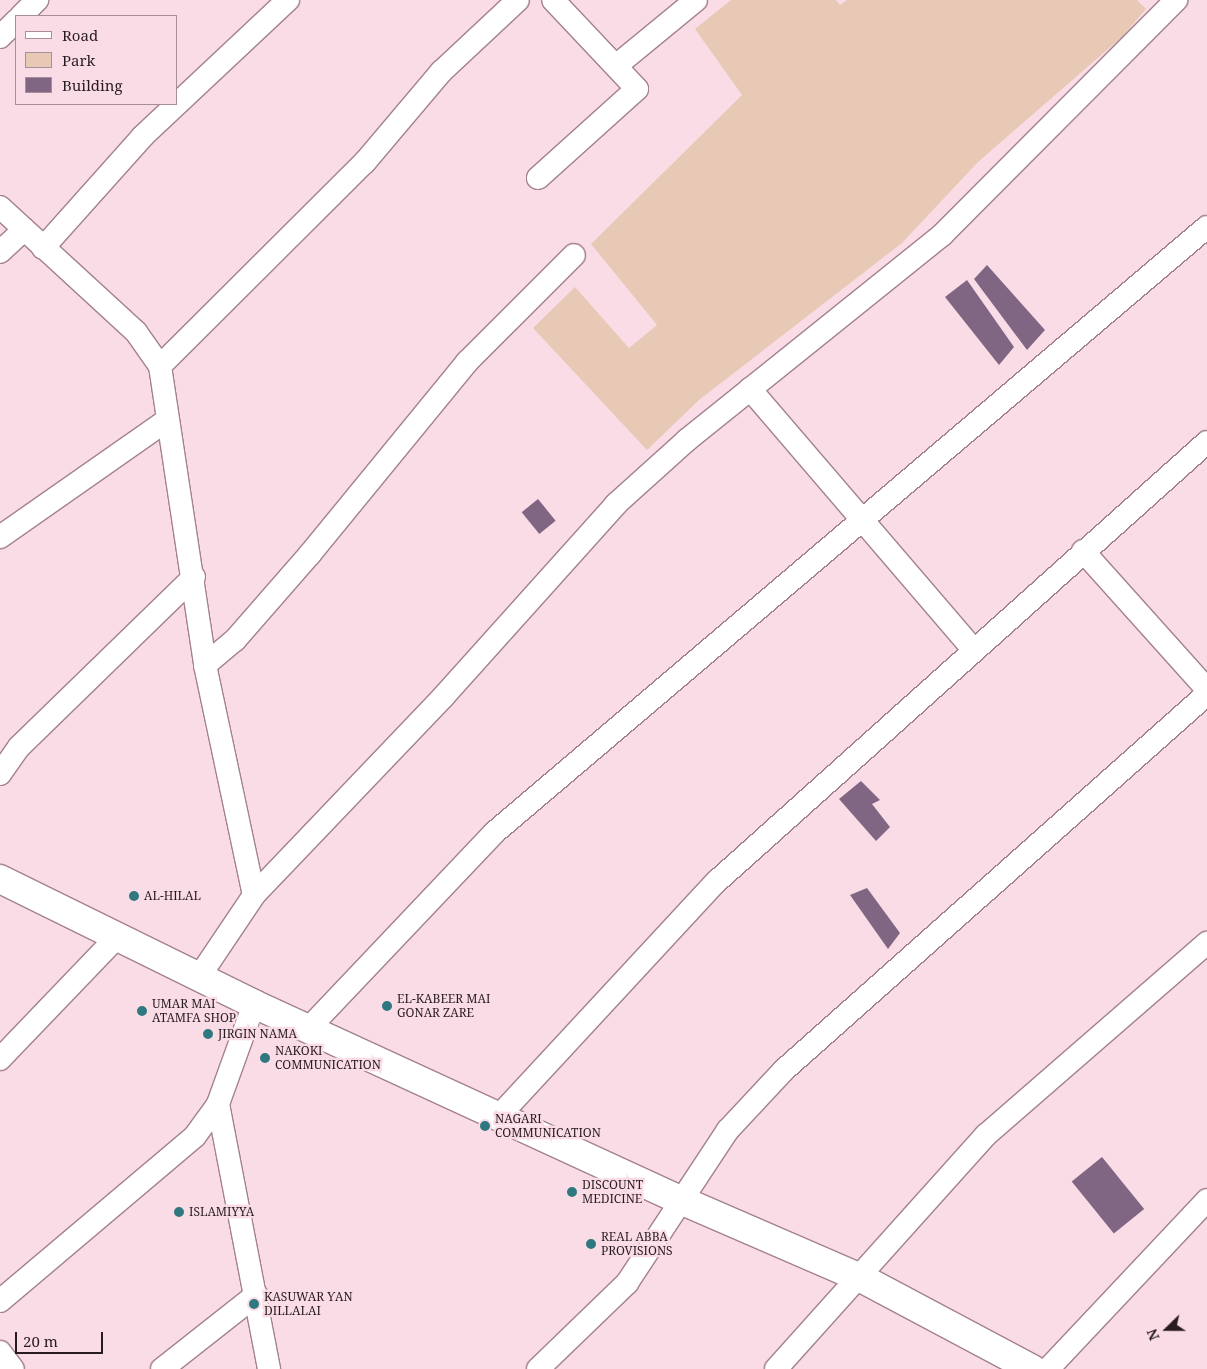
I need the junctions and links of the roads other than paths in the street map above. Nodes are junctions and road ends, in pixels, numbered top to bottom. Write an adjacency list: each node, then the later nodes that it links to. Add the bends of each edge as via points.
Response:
1 (37, 0): 7 (street)
2 (288, 0): 11 (street)
3 (518, 0): 20 (street, via 441,72 365,162)
4 (553, 0): 10 (street)
5 (696, 0): 10 (street)
6 (1176, 0): 21 (street, via 942,235)
7 (22, 15)
8 (15, 22): 9 (street)
9 (0, 37)
10 (616, 65): 13 (street, via 635,83 634,96)
11 (178, 103)
12 (176, 105): 17 (street, via 143,136)
13 (538, 178)
14 (0, 207): 16 (street)
15 (1207, 227): 24 (street)
16 (24, 230): 17 (street); 18 (street)
17 (43, 248): 20 (street, via 136,332)
18 (0, 252)
19 (574, 255): 29 (street, via 467,362 310,554 235,640)
20 (160, 366): 22 (street)
21 (750, 389): 24 (street); 34 (street, via 616,504 444,696)
22 (167, 420): 25 (street); 27 (street)
23 (1207, 442): 26 (street)
24 (862, 523): 28 (street); 39 (street, via 495,832)
25 (0, 537)
26 (1083, 551): 28 (street); 30 (street)
27 (194, 577): 29 (street); 32 (street, via 19,747)
28 (973, 649): 42 (street, via 716,882)
29 (205, 665): 34 (street)
30 (1207, 689)
31 (1207, 694): 44 (street, via 784,1070 728,1130)
32 (0, 774)
33 (0, 879): 35 (street)
34 (254, 895): 37 (street)
35 (117, 937): 37 (street); 40 (street)
36 (1207, 943): 45 (street, via 986,1135)
37 (199, 977): 38 (street)
38 (254, 1004): 39 (street); 41 (street)
39 (309, 1028): 42 (street)
40 (0, 1059)
41 (218, 1104): 46 (street); 47 (street, via 195,1136 171,1159)
42 (500, 1114): 44 (street)
43 (1207, 1200): 55 (street)
44 (684, 1202): 45 (street); 53 (street, via 628,1283)
45 (861, 1278): 49 (street); 54 (street)
46 (256, 1294): 51 (street); 52 (street)
47 (0, 1301)
48 (0, 1352): 50 (street)
49 (1017, 1366)
50 (13, 1369)
51 (162, 1369)
52 (269, 1369)
53 (538, 1369)
54 (776, 1369)
55 (1048, 1369)

